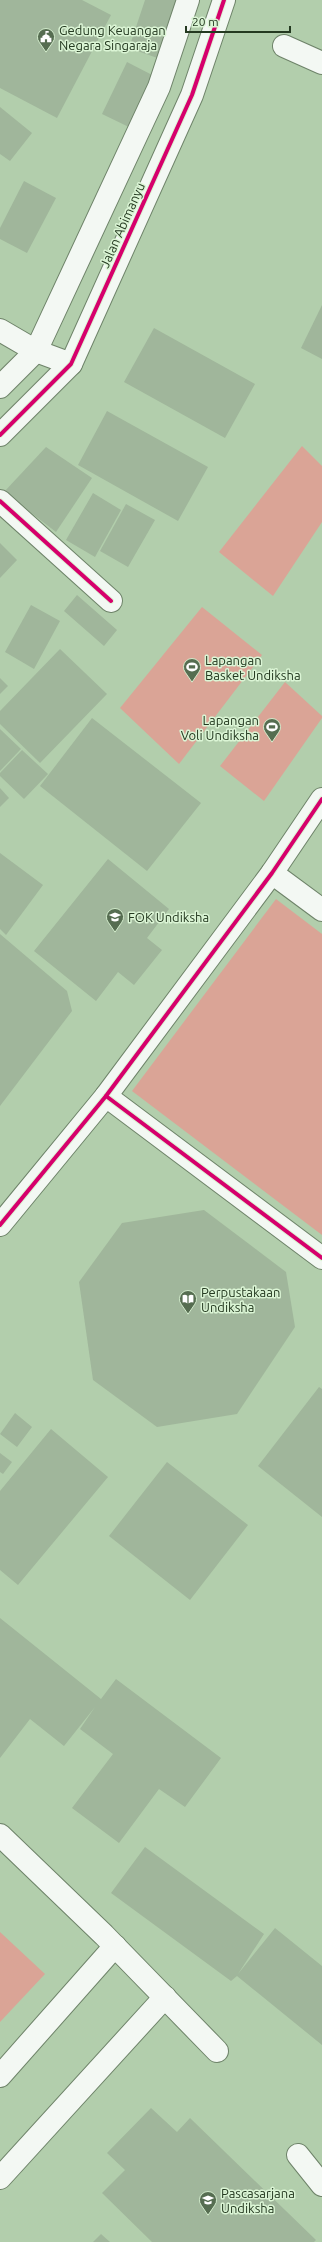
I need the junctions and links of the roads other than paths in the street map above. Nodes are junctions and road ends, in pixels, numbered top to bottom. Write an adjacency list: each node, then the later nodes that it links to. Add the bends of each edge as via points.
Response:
1 (188, 0): 5 (street, Jalan Abimanyu)
2 (224, 0): 6 (street, Jalan Abimanyu)
3 (284, 46): 4 (street)
4 (322, 62)
5 (159, 87): 6 (street); 8 (street, Jalan Abimanyu)
6 (192, 95): 9 (street, Jalan Abimanyu)
7 (0, 330): 8 (street)
8 (36, 351): 9 (street); 10 (street, Jalan Abimanyu)
9 (71, 364): 11 (street, Jalan Abimanyu)
10 (0, 387)
11 (0, 435)
12 (0, 501): 13 (street)
13 (111, 601)
14 (322, 799): 15 (street)
15 (272, 873): 16 (street); 17 (street)
16 (322, 910)
17 (106, 1096): 18 (street); 19 (street)
18 (0, 1225)
19 (322, 1258)
20 (0, 1834): 21 (street)
21 (115, 1946): 22 (street); 24 (street)
22 (165, 1998): 23 (street); 26 (street)
23 (217, 2051)
24 (0, 2076)
25 (298, 2155): 27 (street)
26 (0, 2178)
27 (322, 2185)

